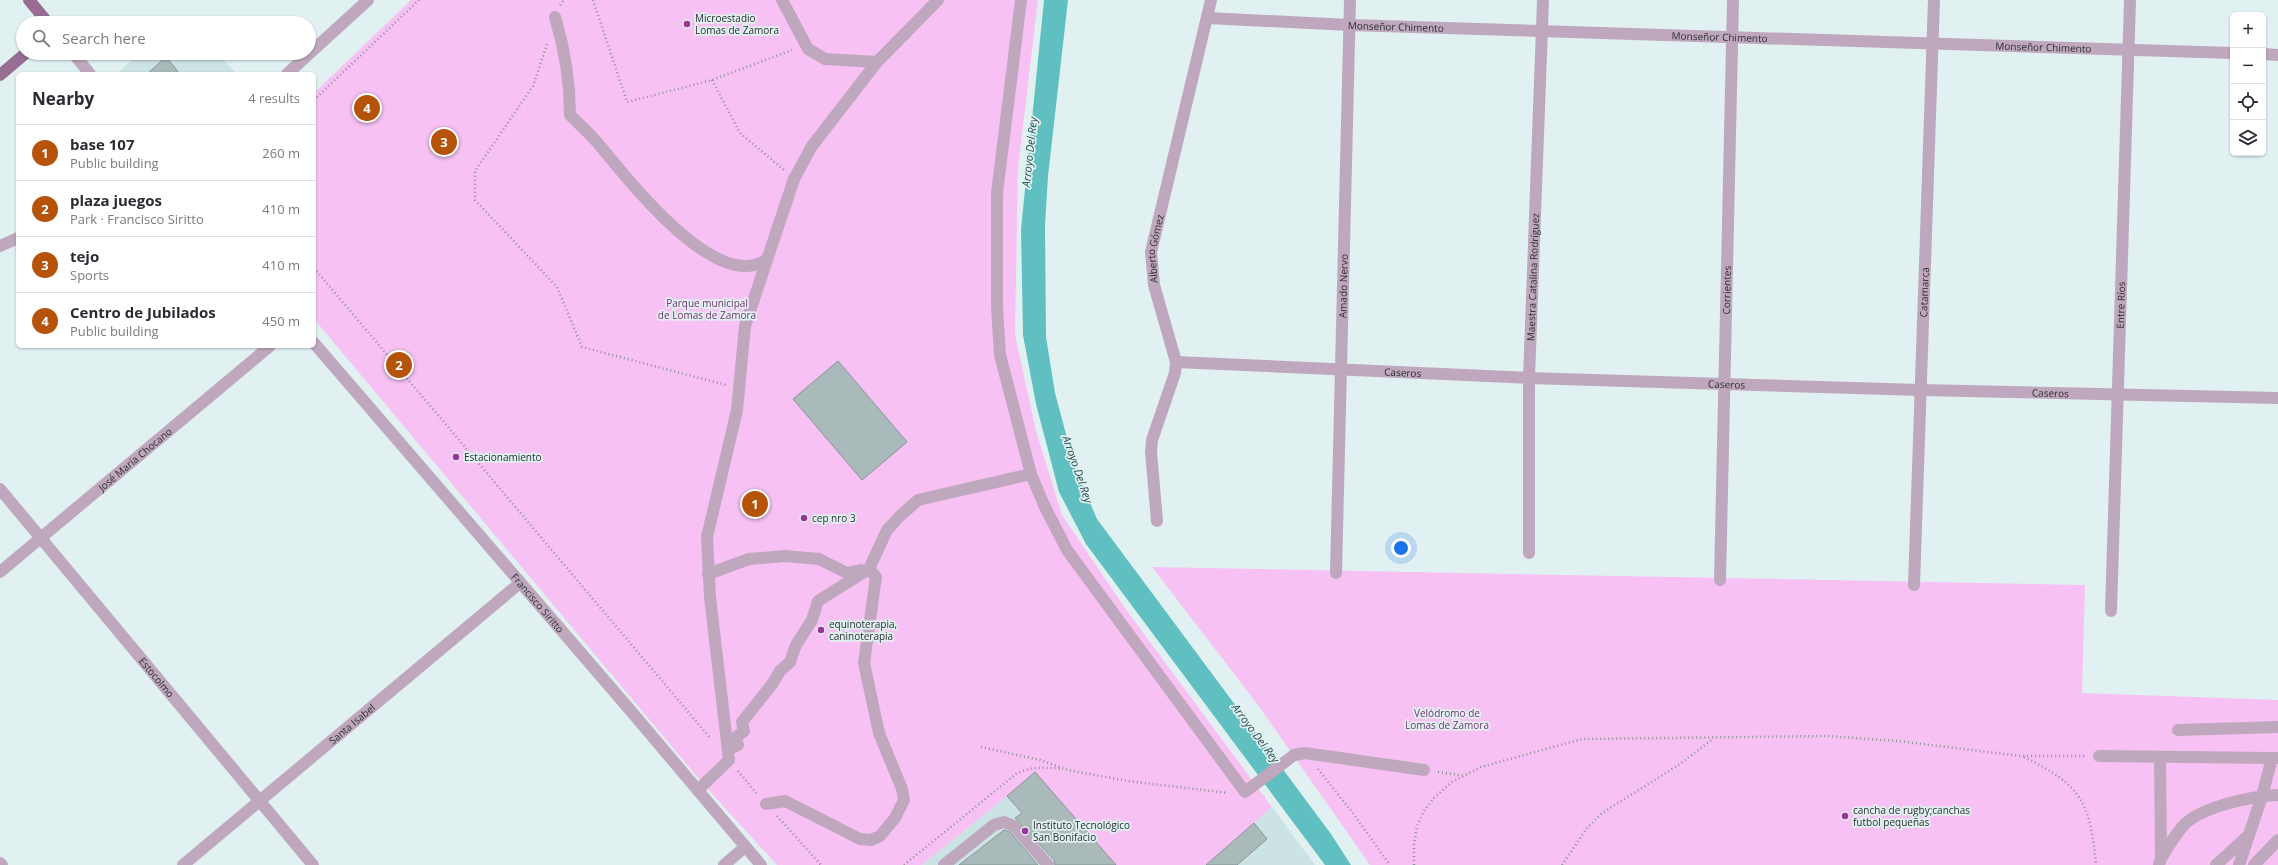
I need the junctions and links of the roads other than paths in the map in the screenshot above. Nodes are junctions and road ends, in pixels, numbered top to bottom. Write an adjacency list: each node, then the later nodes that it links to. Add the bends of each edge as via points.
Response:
1 (368, 0): 19 (street)
2 (782, 0): 27 (street, via 808,49 825,59)
3 (938, 0): 27 (street)
4 (1021, 0): 43 (street, via 997,193 998,313 1000,355)
5 (1210, 0): 14 (street, Alberto Gómez)
6 (1350, 0): 15 (street, Amado Nervo)
7 (1543, 0): 16 (street, Maestra Catalina Rodríguez)
8 (1733, 0): 17 (street, Corrientes)
9 (1934, 0): 18 (street, Catamarca)
10 (2130, 0): 20 (street, Entre Ríos)
11 (33, 1): 12 (main road)
12 (43, 16)
13 (555, 17): 33 (street, via 565,50 570,83 570,115 611,162 670,225 718,259 746,267)
14 (1207, 18): 15 (street, Monseñor Chimento); 36 (street, Alberto Gómez, via 1151,252 1154,285)
15 (1349, 25): 16 (street, Monseñor Chimento); 37 (street, Amado Nervo)
16 (1541, 31): 17 (street, Monseñor Chimento); 38 (street, Maestra Catalina Rodríguez)
17 (1732, 37): 18 (street, Monseñor Chimento); 39 (street, Corrientes)
18 (1932, 44): 20 (street, Monseñor Chimento); 40 (street, Catamarca)
19 (316, 48)
20 (2128, 50): 21 (street, Monseñor Chimento); 41 (street, Entre Ríos)
21 (2230, 53)
22 (2266, 54): 23 (street)
23 (2278, 55)
24 (18, 60): 30 (main road)
25 (79, 60): 28 (street)
26 (302, 60): 29 (street)
27 (877, 62): 33 (street, via 812,146 794,179)
28 (88, 72)
29 (289, 72)
30 (0, 75)
31 (16, 239): 32 (street)
32 (0, 246)
33 (767, 259): 51 (street, via 745,326 737,410 707,537)
34 (316, 345): 53 (street, Francisco Siritto)
35 (268, 348): 46 (street, José María Chocano)
36 (1176, 362): 37 (street, Caseros); 45 (street, Alberto Gómez, via 1175,373 1152,446 1151,467)
37 (1340, 369): 38 (street, Caseros); 50 (street, Amado Nervo)
38 (1529, 378): 39 (street, Caseros); 47 (street, Maestra Catalina Rodríguez)
39 (1724, 384): 40 (street, Caseros); 52 (street, Corrientes)
40 (1920, 390): 41 (street, Caseros); 54 (street, Catamarca)
41 (2118, 394): 42 (street, Caseros); 55 (street, Entre Ríos)
42 (2278, 398)
43 (1031, 474): 48 (street, via 918,500 887,530); 62 (street, via 1067,550 1248,789 1300,754)
44 (0, 489): 46 (street, Estocolmo)
45 (1157, 520)
46 (40, 539): 49 (street, José María Chocano); 66 (street, Estocolmo)
47 (1529, 553)
48 (869, 569): 51 (street, via 847,573 819,559 785,556 749,559); 58 (street, via 818,601 812,620 796,645 790,662 780,671 773,684 742,722 744,731 735,738 738,745); 67 (street, via 876,577 864,663 879,733 904,800 896,818 880,836 870,840 860,838 785,801)
49 (0, 572)
50 (1336, 573)
51 (708, 574): 58 (street)
52 (1720, 580)
53 (520, 583): 63 (street, Francisco Siritto); 66 (street, Santa Isabel)
54 (1914, 585)
55 (2111, 611)
56 (2278, 727): 57 (street)
57 (2178, 730)
58 (728, 755): 63 (street)
59 (2099, 756): 60 (street)
60 (2160, 757): 61 (street); 71 (street)
61 (2275, 758): 65 (street)
62 (1424, 770)
63 (698, 790): 70 (street, Francisco Siritto)
64 (2278, 795): 65 (street)
65 (2262, 796): 68 (street); 71 (street, via 2219,806 2186,823)
66 (259, 801): 72 (street, Santa Isabel); 73 (street, Estocolmo)
67 (766, 804)
68 (2250, 835): 78 (street); 79 (street)
69 (2278, 840): 80 (street)
70 (745, 847): 74 (street); 75 (street, Francisco Siritto)
71 (2160, 862)
72 (183, 865)
73 (313, 865)
74 (724, 865)
75 (760, 865)
76 (944, 865): 77 (street, via 994,824 1004,822 1014,826)
77 (1048, 865)
78 (2216, 865)
79 (2239, 865)
80 (2254, 865)

